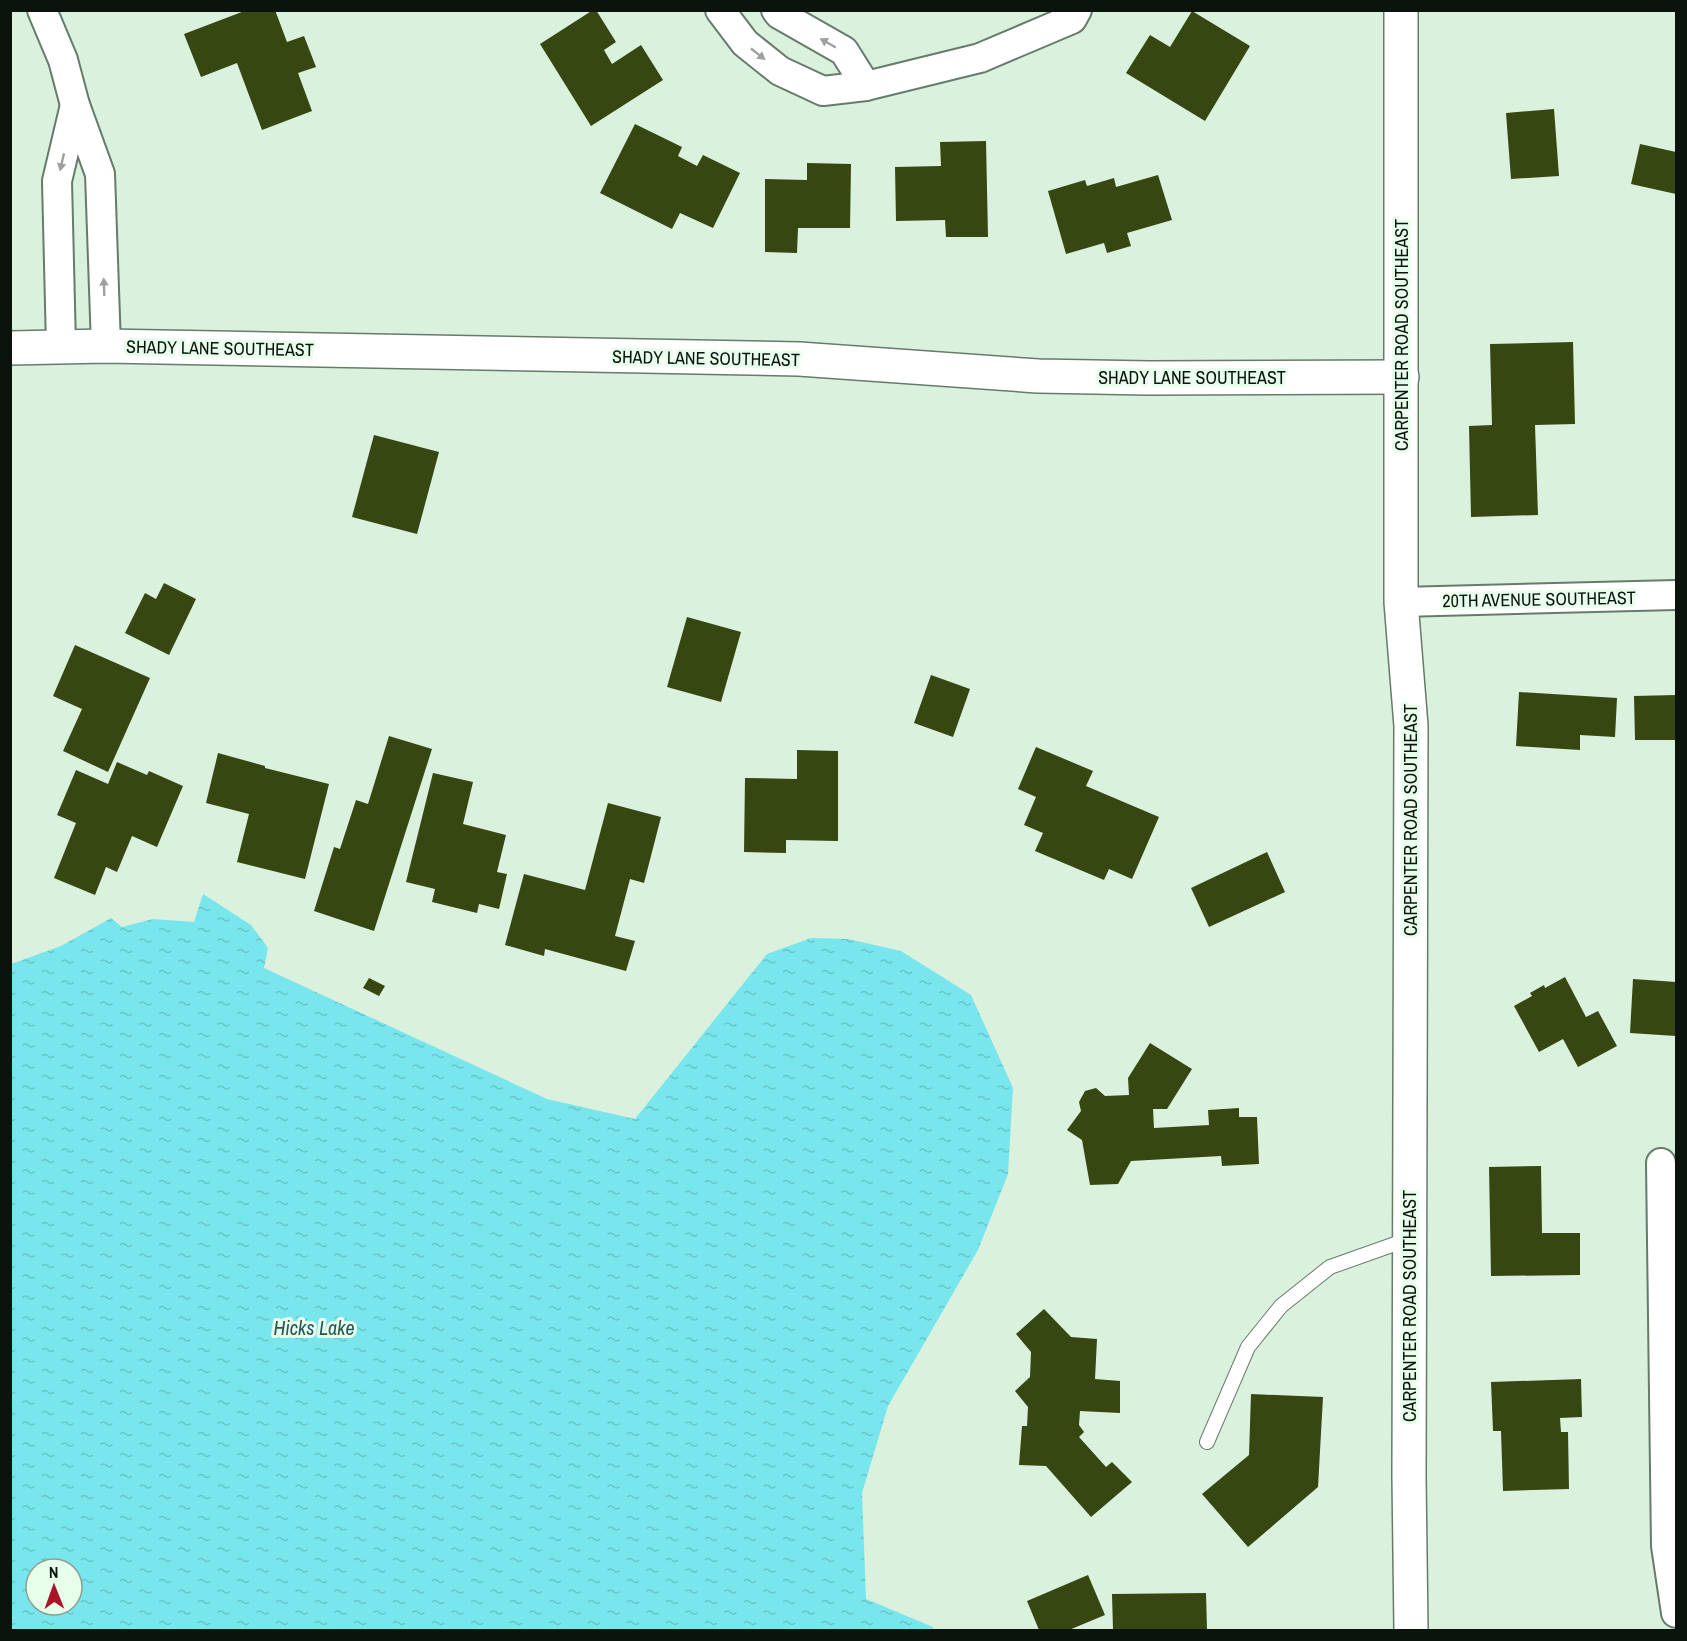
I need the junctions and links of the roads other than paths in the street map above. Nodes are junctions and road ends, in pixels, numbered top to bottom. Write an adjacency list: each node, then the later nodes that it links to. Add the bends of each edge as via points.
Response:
1 (42, 10): 7 (street, via 63,60)
2 (720, 10): 6 (street, one-way to 6, via 745,43 780,71 823,90)
3 (776, 10): 6 (street, one-way to 3, via 844,51)
4 (1077, 10): 6 (street, via 1072,19 980,58)
5 (1401, 10): 11 (street, CARPENTER ROAD SOUTHEAST)
6 (866, 86)
7 (75, 105): 8 (street, one-way to 8, via 57,181); 9 (street, one-way to 7, via 100,174)
8 (61, 346): 9 (street, SHADY LANE SOUTHEAST); 10 (street, SHADY LANE SOUTHEAST)
9 (106, 346): 11 (street, SHADY LANE SOUTHEAST, via 799,359 1038,376)
10 (10, 348)
11 (1402, 377): 13 (street, CARPENTER ROAD SOUTHEAST)
12 (1677, 595): 13 (street, 20TH AVENUE SOUTHEAST)
13 (1401, 602): 15 (street, CARPENTER ROAD SOUTHEAST, via 1411,726)
14 (1661, 1163): 17 (street, via 1666,1546)
15 (1409, 1239): 16 (lane, via 1330,1267 1281,1306 1248,1347); 18 (street, CARPENTER ROAD SOUTHEAST)
16 (1207, 1442)
17 (1677, 1613)
18 (1411, 1630)

